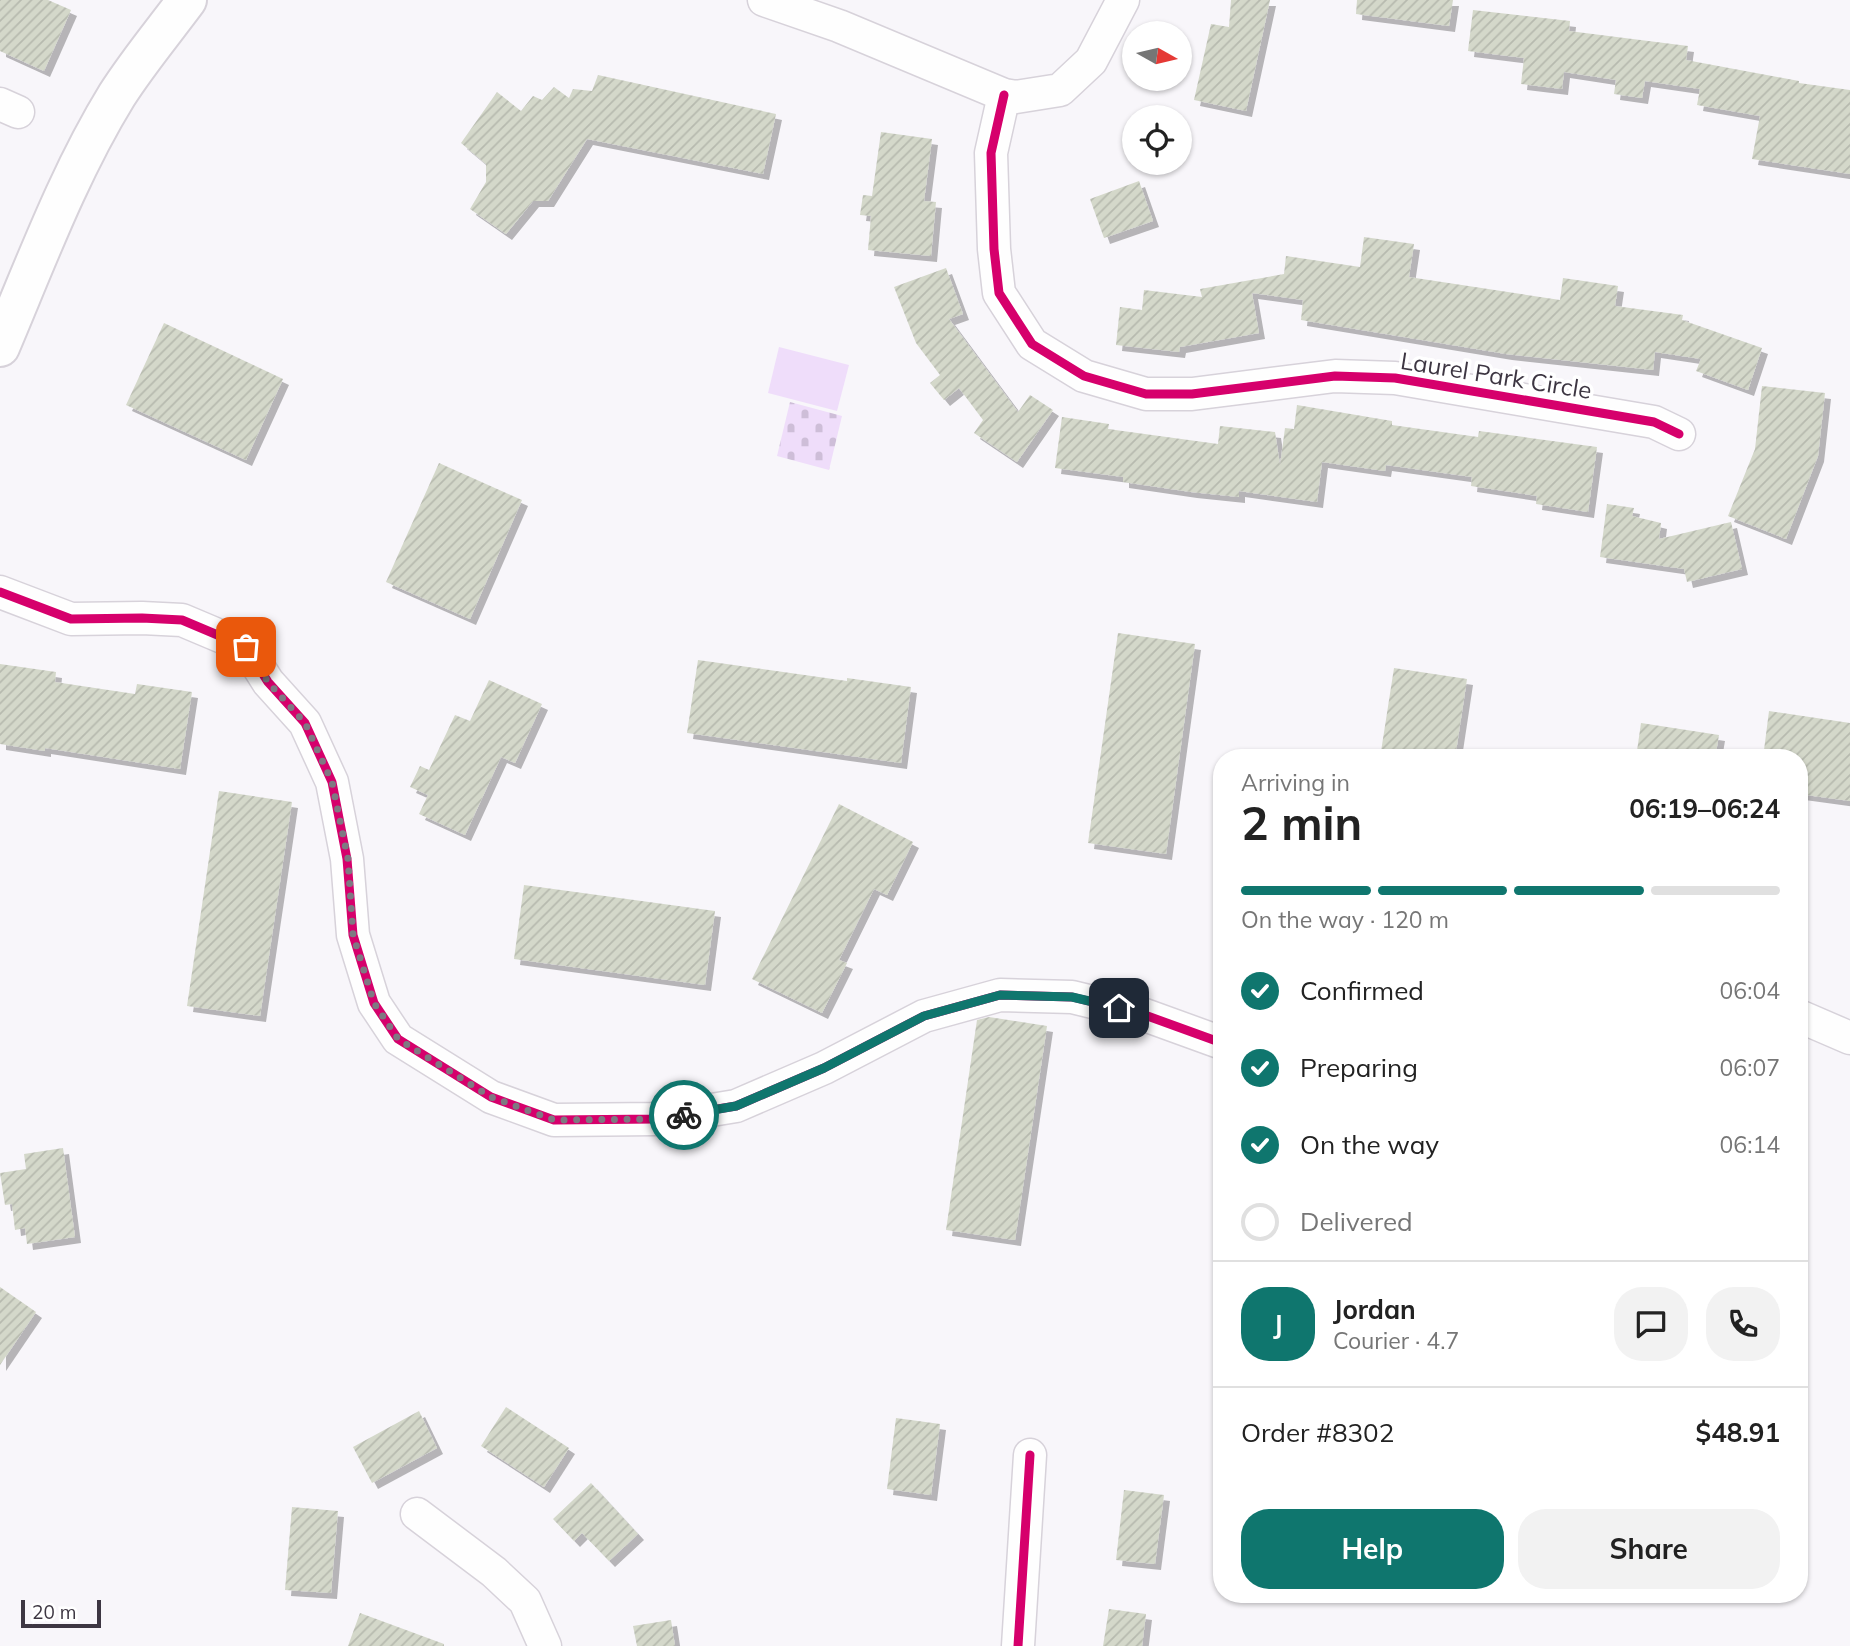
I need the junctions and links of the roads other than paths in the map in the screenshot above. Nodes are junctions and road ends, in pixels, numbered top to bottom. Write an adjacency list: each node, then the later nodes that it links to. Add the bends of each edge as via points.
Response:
1 (187, 0): 5 (main road, via 117,95 49,231)
2 (764, 0): 4 (street)
3 (1123, 0): 4 (street, via 1091,61 1060,90)
4 (1004, 95): 6 (street, Laurel Park Circle, via 990,153 999,293 1032,344 1084,376 1146,394 1192,394 1335,376 1395,378 1654,422)
5 (0, 347)
6 (1679, 433)
7 (0, 592): 10 (street, via 71,619 183,621 246,647 268,682 305,723 332,782 348,859 353,935 374,1003 398,1039 491,1097 554,1120 657,1119 736,1106 824,1068 924,1016 1000,995 1072,997 1142,1014)
8 (1808, 1020): 9 (street)
9 (1850, 1038)
10 (1213, 1040)
11 (1030, 1455): 14 (street)
12 (417, 1514): 13 (street, via 525,1601)
13 (545, 1646)
14 (1018, 1646)

